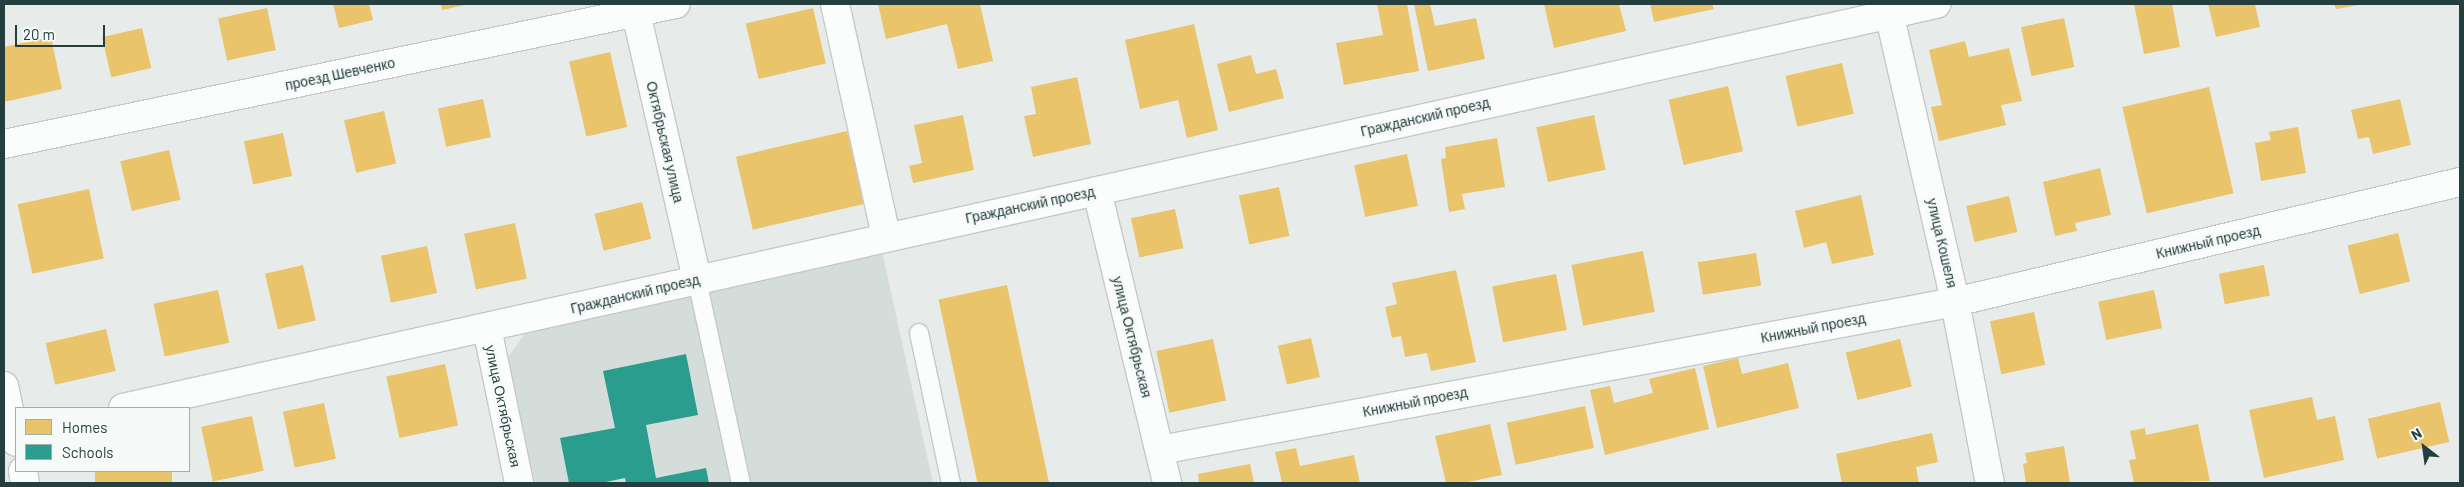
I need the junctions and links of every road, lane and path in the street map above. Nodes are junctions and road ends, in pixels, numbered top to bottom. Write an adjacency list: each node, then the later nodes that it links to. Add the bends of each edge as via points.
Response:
1 (676, 4): 4 (street, проезд Шевченко)
2 (834, 4): 9 (street)
3 (1937, 4): 5 (street, Гражданский проезд)
4 (635, 8): 6 (street, проезд Шевченко); 10 (street, Октябрьская улица)
5 (1888, 9): 8 (street, Гражданский проезд); 11 (street, улица Кошеля)
6 (4, 144)
7 (2460, 182): 11 (street, Книжный проезд)
8 (1097, 191): 9 (street, Гражданский проезд); 17 (street, улица Октябрьская)
9 (886, 236): 10 (street, Гражданский проезд)
10 (697, 280): 12 (street, Гражданский проезд); 19 (lane)
11 (1955, 302): 17 (street, Книжный проезд); 22 (street, улица Кошеля)
12 (487, 328): 15 (street, Гражданский проезд); 18 (street, улица Октябрьская)
13 (919, 334): 20 (lane)
14 (4, 386): 16 (street)
15 (128, 407)
16 (13, 435)
17 (1160, 450): 21 (street, улица Октябрьская)
18 (519, 483)
19 (741, 483)
20 (951, 483)
21 (1167, 483)
22 (1990, 483)

